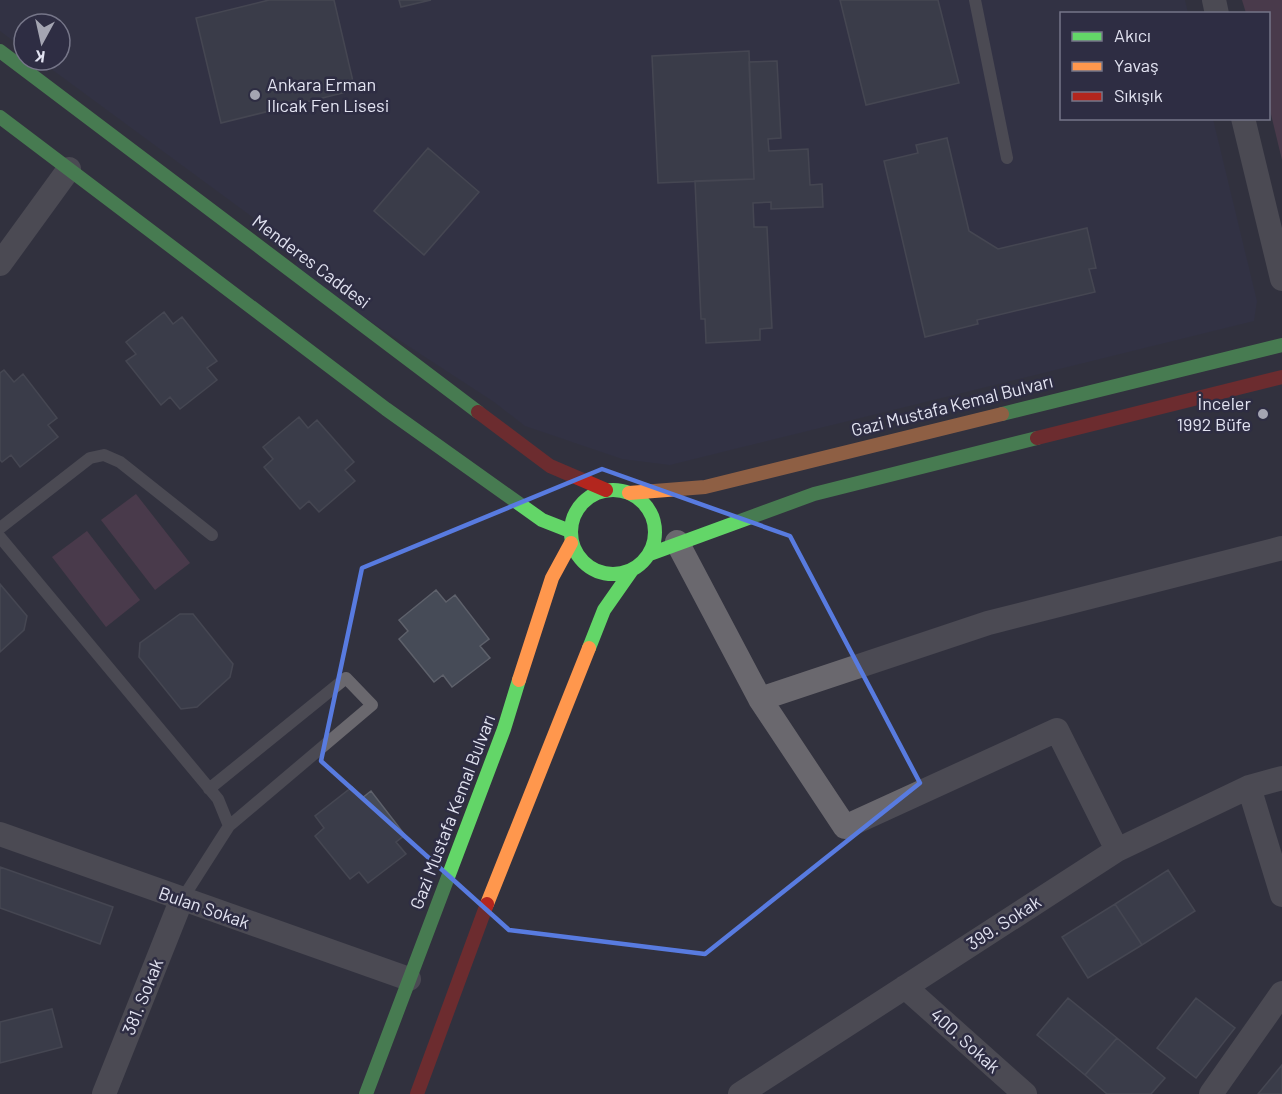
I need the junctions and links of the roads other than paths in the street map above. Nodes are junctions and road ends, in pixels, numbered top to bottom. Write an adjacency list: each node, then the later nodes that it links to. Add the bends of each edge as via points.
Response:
1 (975, 0): 5 (lane)
2 (0, 51): 11 (main road, Menderes Caddesi, via 550,466)
3 (0, 117): 6 (main road)
4 (1243, 120): 8 (street)
5 (1007, 158)
6 (69, 169): 7 (street); 16 (main road, via 386,409)
7 (0, 264)
8 (1282, 279)
9 (1282, 345): 12 (main road, Gazi Mustafa Kemal Bulvarı, via 705,487)
10 (1282, 376): 17 (main road, via 814,494)
11 (606, 490): 12 (main road); 16 (main road, via 577,509)
12 (629, 493): 19 (main road, via 649,509 653,520)
13 (0, 528): 14 (lane, via 90,458 104,454 120,462)
14 (212, 535)
15 (0, 537): 24 (lane)
16 (571, 537): 20 (main road, via 583,563 594,571 607,574); 30 (main road, Gazi Mustafa Kemal Bulvarı, via 552,578 504,729)
17 (678, 542): 19 (main road); 21 (street)
18 (1282, 548): 21 (street, via 988,623)
19 (650, 554): 20 (main road)
20 (632, 570): 36 (main road, via 604,610 499,871)
21 (760, 699): 27 (street, via 845,827 1057,730)
22 (1282, 778): 23 (street, 399. Sokak)
23 (1249, 787): 27 (street, 399. Sokak); 28 (street)
24 (209, 789): 25 (lane); 25 (lane, via 346,678 372,705)
25 (229, 826): 29 (lane)
26 (0, 834): 29 (street, Bulan Sokak)
27 (1117, 850): 31 (street, 399. Sokak)
28 (1282, 896)
29 (181, 901): 30 (street, Bulan Sokak); 34 (street, 381. Sokak)
30 (409, 979): 35 (main road, Gazi Mustafa Kemal Bulvarı)
31 (905, 987): 33 (street, 399. Sokak); 37 (street, 400. Sokak)
32 (1282, 993): 38 (street)
33 (742, 1093)
34 (104, 1094)
35 (366, 1094)
36 (417, 1094)
37 (1025, 1094)
38 (1211, 1094)

